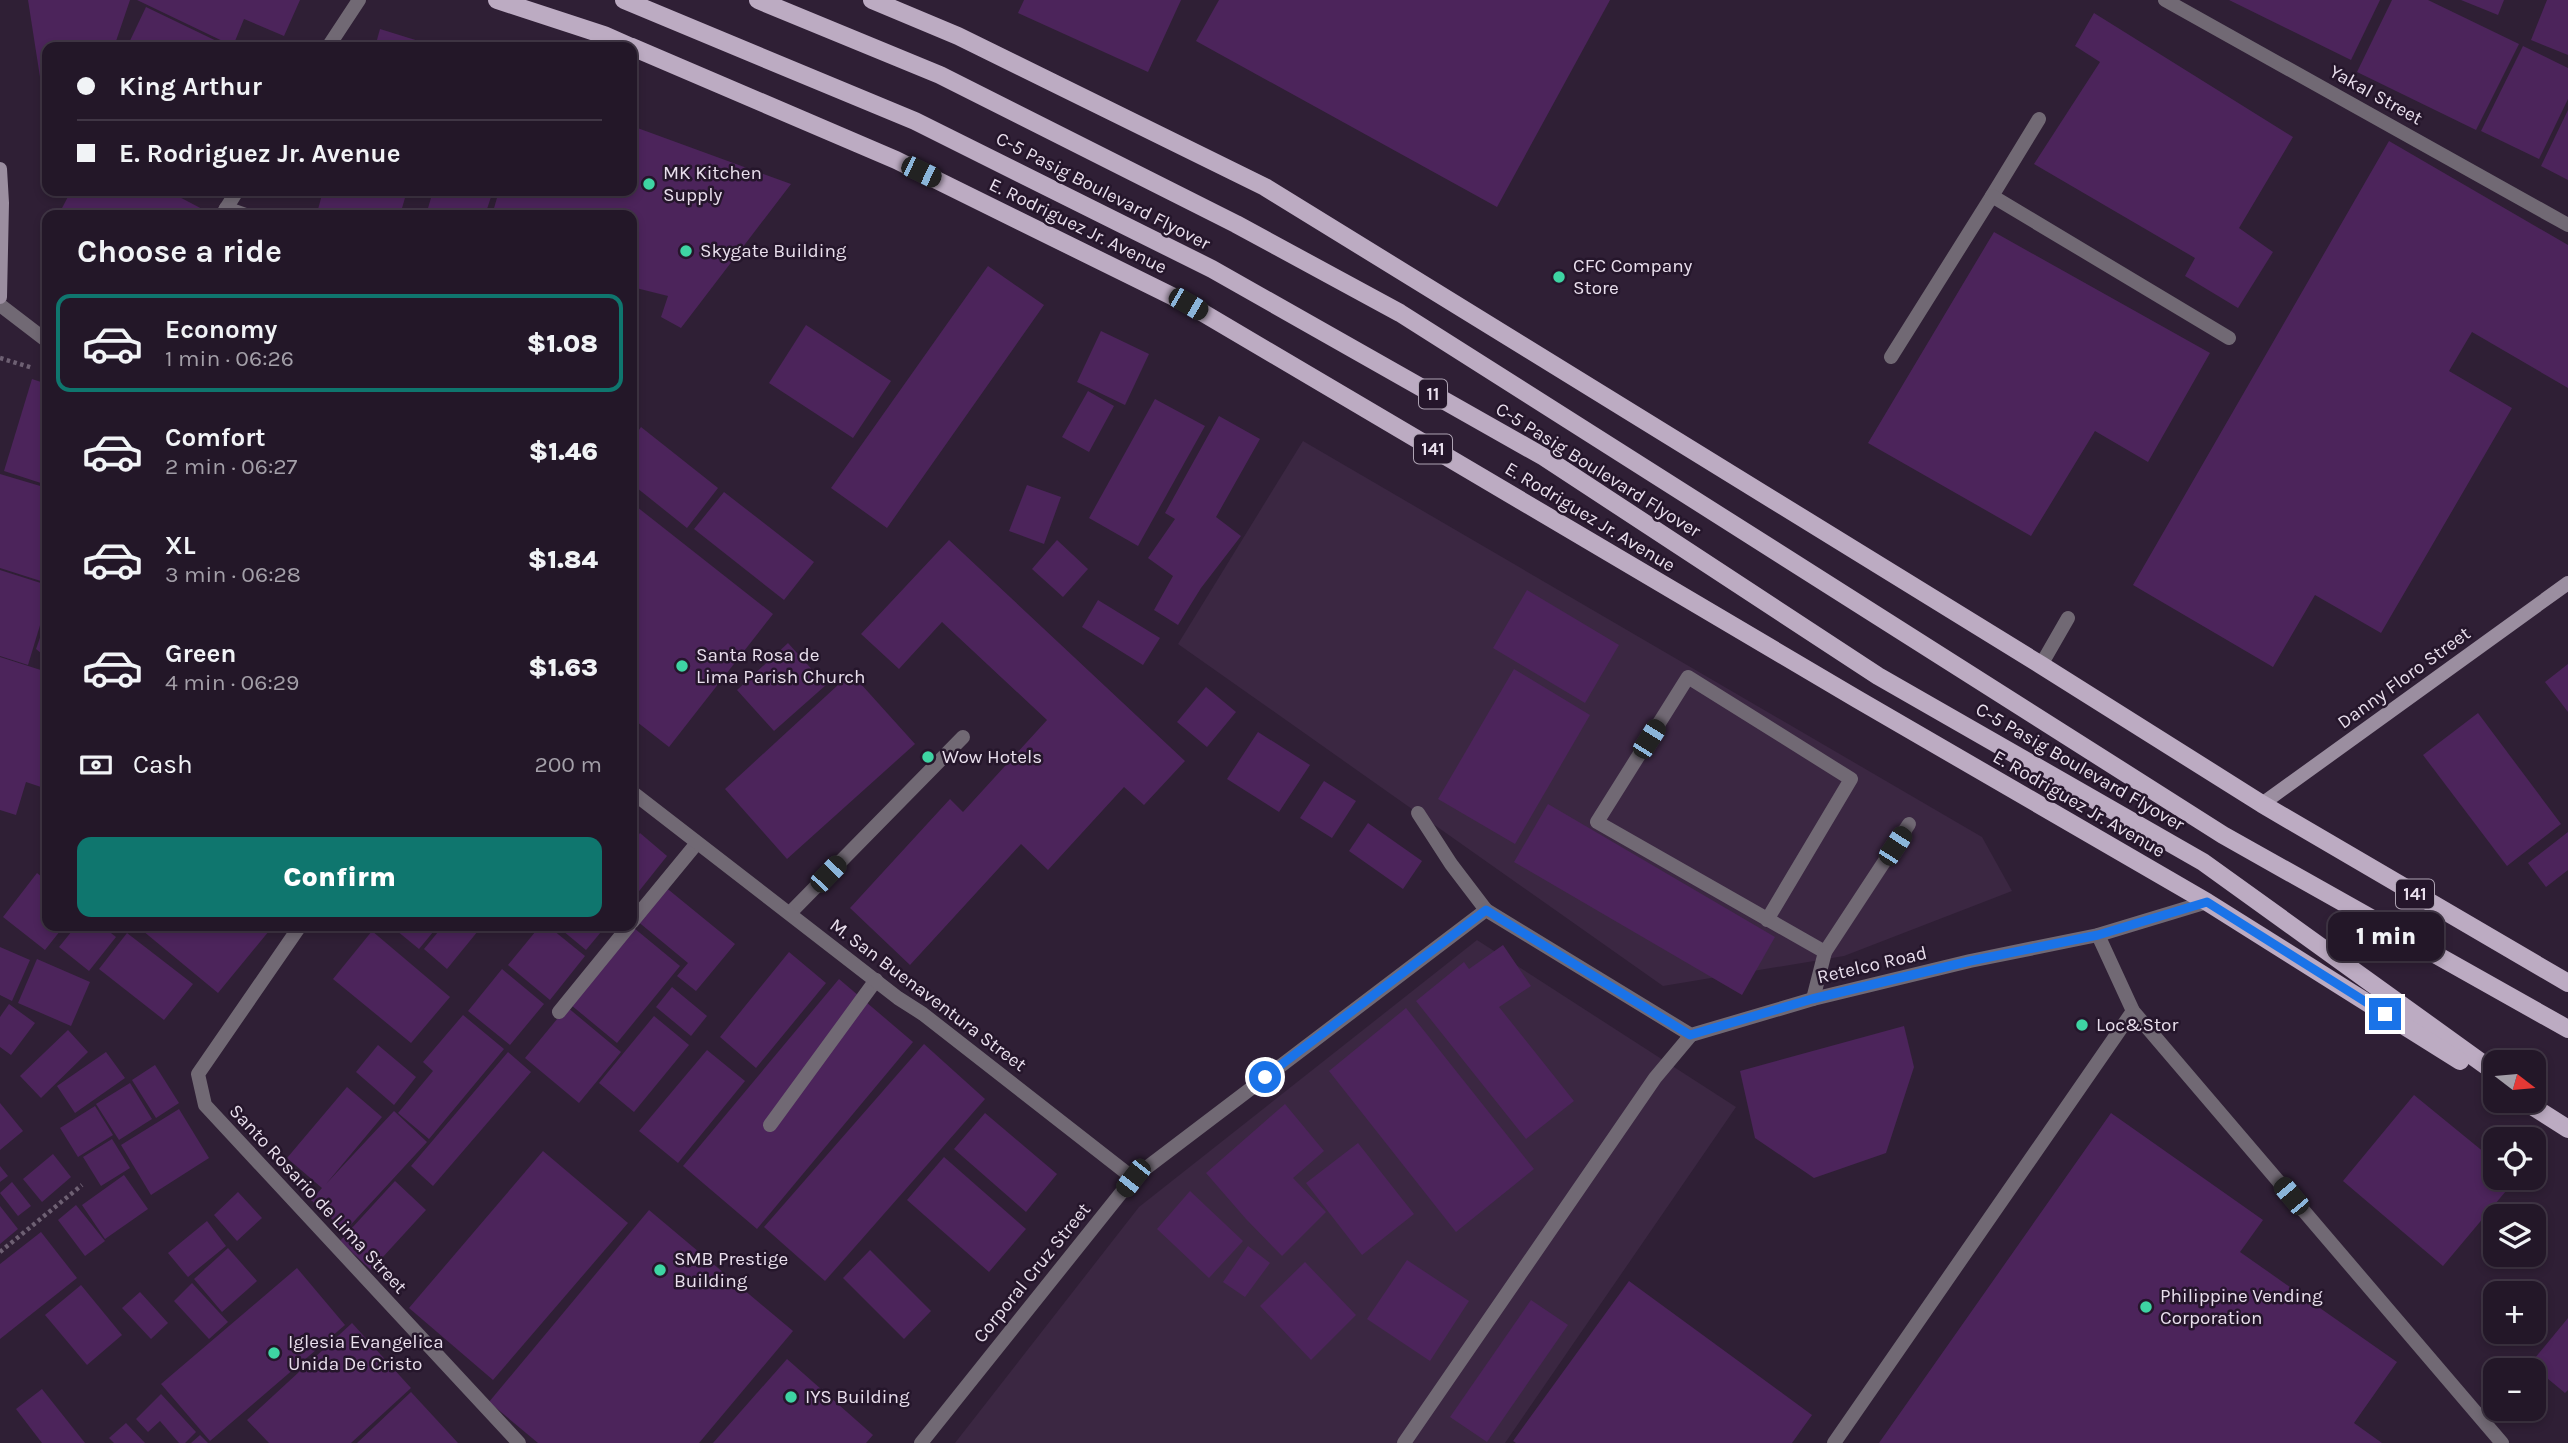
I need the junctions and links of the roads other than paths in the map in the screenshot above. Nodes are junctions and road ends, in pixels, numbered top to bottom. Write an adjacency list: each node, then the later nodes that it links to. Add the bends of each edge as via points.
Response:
1 (359, 0): 7 (street)
2 (497, 0): 8 (main road, E. Rodriguez Jr. Avenue / 141)
3 (624, 0): 44 (main road, C-5 Pasig Boulevard Flyover / 11, via 915,121 1212,269 1544,457 1878,676 2203,862)
4 (758, 0): 42 (main road, C-5 Pasig Boulevard Flyover, via 940,75 1236,224 1400,313 2223,835)
5 (872, 0): 21 (main road, 141, via 958,36 1265,187)
6 (2171, 1): 13 (street, Yakal Street)
7 (331, 42)
8 (619, 42)
9 (637, 50): 28 (main road, E. Rodriguez Jr. Avenue / 141, via 897,160 1188,304)
10 (2039, 118): 12 (street)
11 (0, 169): 14 (main road)
12 (1992, 195): 17 (street); 18 (street)
13 (2568, 225)
14 (0, 297)
15 (0, 305): 16 (street)
16 (42, 337)
17 (2229, 338)
18 (1891, 357)
19 (2568, 583): 24 (main road, Danny Floro Street)
20 (2068, 618): 21 (street)
21 (2041, 665): 24 (main road, 141)
22 (963, 737): 30 (street)
23 (637, 796): 27 (street, M. San Buenaventura Street)
24 (2262, 804): 38 (main road, 141)
25 (1418, 813): 29 (street)
26 (1909, 824): 36 (street)
27 (697, 843): 30 (street, M. San Buenaventura Street); 31 (street)
28 (2207, 902): 35 (street, Retelco Road); 45 (main road, E. Rodriguez Jr. Avenue / 141)
29 (1486, 910): 43 (street); 50 (street, Corporal Cruz Street)
30 (790, 913): 37 (street, M. San Buenaventura Street)
31 (637, 916)
32 (1767, 920): 32 (street, via 1597,822 1688,677 1851,779); 36 (street)
33 (297, 931): 51 (street, Santo Rosario de Lima Street, via 198,1073 205,1105)
34 (624, 931): 41 (street)
35 (2098, 935): 39 (street, Retelco Road); 40 (street)
36 (1825, 952): 39 (street)
37 (876, 980): 48 (street); 50 (street, M. San Buenaventura Street)
38 (2568, 983)
39 (1812, 999): 43 (street, Retelco Road)
40 (2133, 1011): 54 (street); 55 (street)
41 (559, 1012)
42 (2568, 1029)
43 (1690, 1035): 53 (street, via 1654,1078)
44 (2483, 1064)
45 (2483, 1075)
46 (2546, 1111): 49 (main road)
47 (2544, 1113): 49 (main road)
48 (770, 1125)
49 (2568, 1127)
50 (1133, 1178): 52 (street, Corporal Cruz Street)
51 (519, 1443)
52 (921, 1443)
53 (1404, 1443)
54 (1834, 1443)
55 (2502, 1443)

